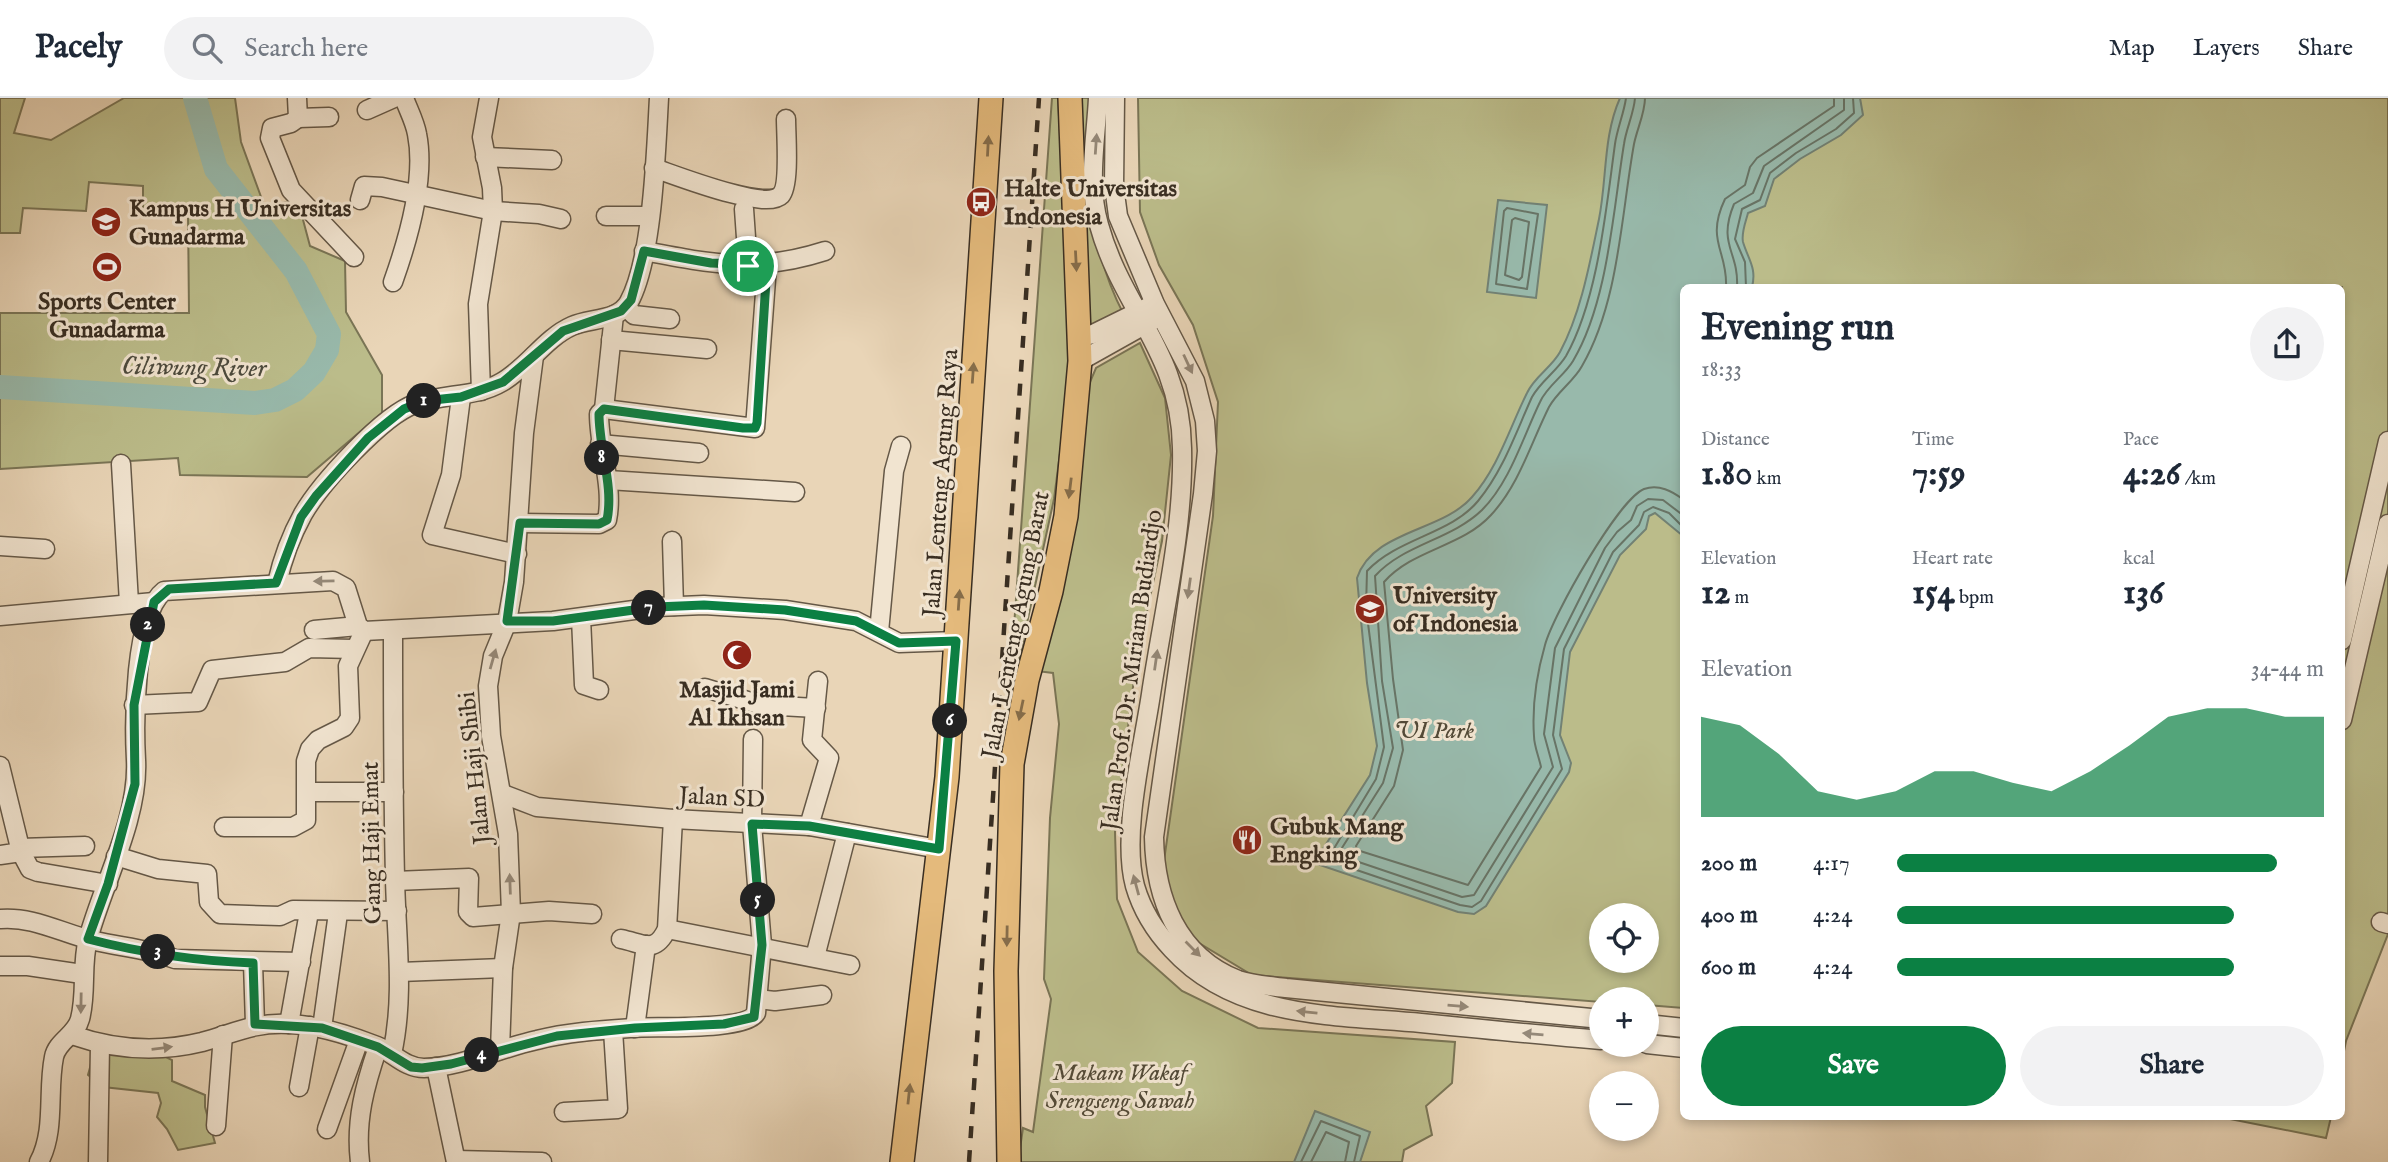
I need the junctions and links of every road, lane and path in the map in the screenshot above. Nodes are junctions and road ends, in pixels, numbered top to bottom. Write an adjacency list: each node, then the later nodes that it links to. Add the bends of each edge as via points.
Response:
1 (297, 98): 12 (street)
2 (394, 98): 10 (street)
3 (404, 98): 17 (street, via 417,134)
4 (489, 98): 14 (street, via 484,119)
5 (659, 98): 16 (street)
6 (990, 98): 67 (main road, Jalan Lenteng Agung Raya, one-way to 6)
7 (1070, 98): 32 (main road, Jalan Lenteng Agung Barat, one-way to 32)
8 (1098, 98): 30 (street, one-way to 8, via 1115,268 1098,221 1093,183)
9 (1115, 98): 30 (street, via 1118,216)
10 (367, 110)
11 (329, 117): 12 (street)
12 (299, 118): 26 (street, via 272,128 270,138 291,190)
13 (786, 119): 16 (street, via 785,179 778,198 711,188)
14 (485, 157): 15 (street); 20 (street)
15 (552, 160)
16 (654, 169): 22 (street)
17 (415, 193): 18 (street, via 364,186); 20 (street); 28 (street, via 408,240)
18 (360, 200)
19 (744, 209): 27 (street)
20 (493, 211): 23 (street); 37 (street, via 478,304)
21 (606, 216): 22 (street)
22 (649, 216): 24 (street)
23 (561, 219)
24 (644, 251): 27 (street); 29 (street, via 634,289)
25 (825, 251): 27 (street)
26 (354, 257)
27 (758, 266): 39 (street, via 755,428)
28 (393, 282)
29 (620, 311): 31 (street); 33 (street); 35 (street, via 573,325)
30 (1150, 314): 32 (street); 36 (street); 43 (street, Jalan Prof. Dr. Miriam Budiardjo, one-way to 43, via 1195,381 1205,421); 44 (street, Jalan Prof. Dr. Miriam Budiardjo, via 1176,391)
31 (670, 320)
32 (1080, 337): 36 (main road, Jalan Lenteng Agung Barat)
33 (611, 340): 34 (street); 39 (street)
34 (707, 349)
35 (534, 356): 37 (street, via 503,382); 49 (street, Jalan Haji Shibi, via 524,433)
36 (1080, 361): 144 (main road, Jalan Lenteng Agung Barat, one-way to 144, via 1066,516 1012,764 1006,971)
37 (481, 391): 38 (street)
38 (461, 397): 54 (street, via 451,475 432,535); 55 (street, via 412,405 368,438 301,517)
39 (604, 409): 41 (street, via 599,414)
40 (2388, 441): 62 (street)
41 (600, 444): 45 (street); 47 (street)
42 (901, 446): 66 (street, via 894,471)
43 (1206, 451): 44 (street); 114 (street, Jalan Prof. Dr. Miriam Budiardjo, one-way to 114, via 1154,837 1156,878 1171,923 1211,966 1240,980)
44 (1182, 452): 116 (street, Jalan Prof. Dr. Miriam Budiardjo, one-way to 44, via 1283,1010 1250,1002 1182,961 1143,909 1135,886 1131,834 1175,545)
45 (699, 453)
46 (121, 464): 57 (street)
47 (608, 480): 48 (street); 49 (street, via 605,522)
48 (795, 492)
49 (520, 523): 54 (street, Jalan Haji Shibi)
50 (2388, 524): 73 (street)
51 (672, 541): 58 (street)
52 (0, 546): 53 (street)
53 (45, 549)
54 (517, 554): 61 (street, Jalan Haji Shibi)
55 (276, 583): 56 (street, via 169,589); 63 (street, one-way to 55, via 346,588 339,582)
56 (154, 602): 57 (street); 72 (street)
57 (129, 603): 59 (street)
58 (674, 606): 60 (street); 66 (street, via 785,610 856,621)
59 (0, 616)
60 (581, 618): 61 (street); 71 (street, via 584,685)
61 (507, 621): 65 (street); 79 (street, Jalan Haji Shibi, one-way to 61, via 491,736 488,686 493,656)
62 (2345, 627)
63 (361, 629): 64 (street); 65 (street); 68 (street)
64 (314, 630)
65 (393, 630): 78 (street, Gang Haji Emat)
66 (879, 632): 67 (street, via 899,643)
67 (956, 641): 87 (main road, Jalan Lenteng Agung Raya)
68 (354, 649): 72 (street, via 309,649 285,662 212,670 198,702); 77 (street, via 348,666 350,718 310,749)
69 (818, 681): 74 (street)
70 (705, 688): 74 (street, via 761,705)
71 (599, 690)
72 (134, 705): 90 (street, via 135,784)
73 (2345, 707)
74 (816, 708): 83 (street, via 813,740 829,758)
75 (753, 739): 82 (street)
76 (0, 766): 80 (street)
77 (307, 792): 78 (street); 84 (street, via 302,825)
78 (394, 792): 91 (street, Gang Haji Emat)
79 (503, 794): 81 (street, Jalan SD, via 537,807); 96 (street, Jalan Haji Shibi, one-way to 79)
80 (3, 800): 88 (street)
81 (673, 819): 82 (street, Jalan SD); 99 (street)
82 (752, 824): 83 (street, Jalan SD); 103 (street)
83 (809, 826): 85 (street, Jalan SD)
84 (224, 827)
85 (847, 833): 87 (street, Jalan SD); 104 (street)
86 (85, 846): 88 (street)
87 (939, 849): 143 (main road, Jalan Lenteng Agung Raya, one-way to 87)
88 (20, 850): 89 (street); 92 (street, via 30,869)
89 (0, 855)
90 (116, 856): 92 (street); 94 (street, via 158,869 207,874 209,902 220,914)
91 (395, 881): 93 (street, Gang Haji Emat); 96 (street, via 468,878 469,915)
92 (108, 884): 100 (street)
93 (397, 911): 95 (street); 110 (street, Gang Haji Emat)
94 (309, 912): 95 (street); 105 (street)
95 (338, 913): 120 (street)
96 (511, 913): 97 (street); 109 (street, Jalan Haji Shibi)
97 (592, 914)
98 (0, 919): 100 (street, via 28,920)
99 (667, 929): 102 (street, via 661,942); 103 (street)
100 (88, 939): 106 (street, via 175,959); 111 (street)
101 (621, 939): 102 (street)
102 (646, 945): 121 (street)
103 (762, 945): 104 (street); 113 (street)
104 (815, 957): 107 (street)
105 (301, 962): 106 (street); 118 (street)
106 (253, 963): 117 (street)
107 (850, 965)
108 (0, 966): 111 (street)
109 (503, 968): 110 (street); 132 (street, Jalan Haji Shibi)
110 (400, 972): 131 (street, Gang Haji Emat, via 400,1021)
111 (82, 974): 124 (street, one-way to 124, via 81,1017)
112 (822, 995): 113 (street)
113 (758, 999): 121 (street, via 754,1017 743,1021)
114 (1418, 1002): 115 (street, Jalan Prof. Dr. Miriam Budiardjo, one-way to 115); 116 (street)
115 (1589, 1018)
116 (1416, 1023): 126 (street, Jalan Prof. Dr. Miriam Budiardjo, one-way to 116)
117 (255, 1024): 118 (street); 125 (street)
118 (289, 1024): 120 (street)
119 (1659, 1025): 122 (street)
120 (316, 1027): 127 (street); 134 (street)
121 (635, 1028): 123 (street)
122 (1680, 1028)
123 (613, 1030): 132 (street, via 557,1036); 135 (street, via 618,1109)
124 (72, 1035): 128 (street); 139 (street, via 55,1053 48,1131)
125 (223, 1035): 128 (street, one-way to 125, via 148,1049); 136 (street)
126 (1589, 1039)
127 (359, 1040): 131 (street); 137 (street)
128 (100, 1045): 140 (street)
129 (1659, 1045): 130 (street)
130 (1680, 1048)
131 (385, 1050): 133 (street, via 411,1067); 141 (street, Gang Haji Emat, via 364,1087 358,1124)
132 (500, 1050): 133 (street)
133 (436, 1067): 138 (street)
134 (299, 1087)
135 (564, 1112)
136 (216, 1126)
137 (327, 1129)
138 (456, 1161): 142 (street)
139 (39, 1162)
140 (98, 1162)
141 (360, 1162)
142 (542, 1162)
143 (902, 1162)
144 (1009, 1162)

